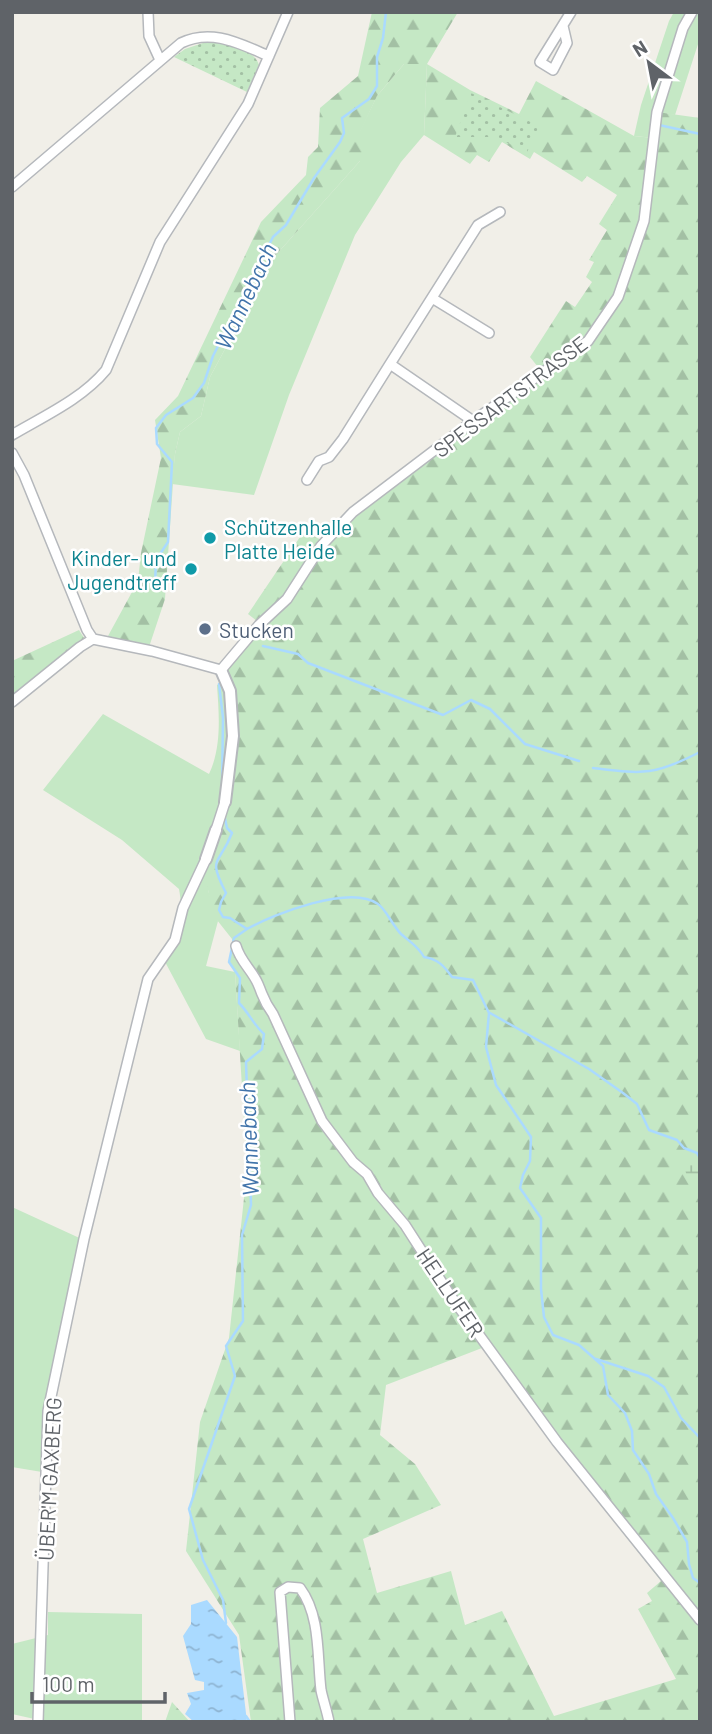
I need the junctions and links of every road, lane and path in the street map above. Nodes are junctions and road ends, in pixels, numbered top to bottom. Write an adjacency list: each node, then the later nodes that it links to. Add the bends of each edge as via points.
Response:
1 (148, 12): 7 (street, via 149,36)
2 (288, 12): 6 (street)
3 (571, 12): 5 (street)
4 (692, 12): 13 (street, SPESSARTSTRASSE, via 657,112 644,221 618,297 588,341)
5 (563, 26)
6 (269, 56): 7 (street, via 225,38 202,36 181,43); 14 (street, via 237,123 159,242 106,370 78,396)
7 (160, 60): 8 (street)
8 (12, 187)
9 (500, 212): 10 (street, via 478,225)
10 (432, 298): 11 (street); 12 (street)
11 (489, 334)
12 (390, 364): 13 (street); 16 (street, via 329,457 319,461)
13 (473, 421): 18 (street, SPESSARTSTRASSE, via 354,512 321,546 287,599)
14 (12, 435)
15 (12, 453): 17 (street)
16 (307, 480)
17 (93, 639): 18 (street); 19 (street)
18 (221, 670): 20 (street, via 230,691 233,736)
19 (12, 702)
20 (225, 802): 21 (street)
21 (216, 830): 22 (street)
22 (206, 859): 25 (street, ÜBER'M GAXBERG, via 183,908 175,940 148,979 84,1239 48,1411)
23 (236, 946): 24 (street, HELLUFER, via 322,1121 405,1225 557,1441)
24 (700, 1620)
25 (38, 1722)
26 (290, 1722): 27 (street, via 280,1592 288,1587 300,1588 309,1600)
27 (329, 1722)

